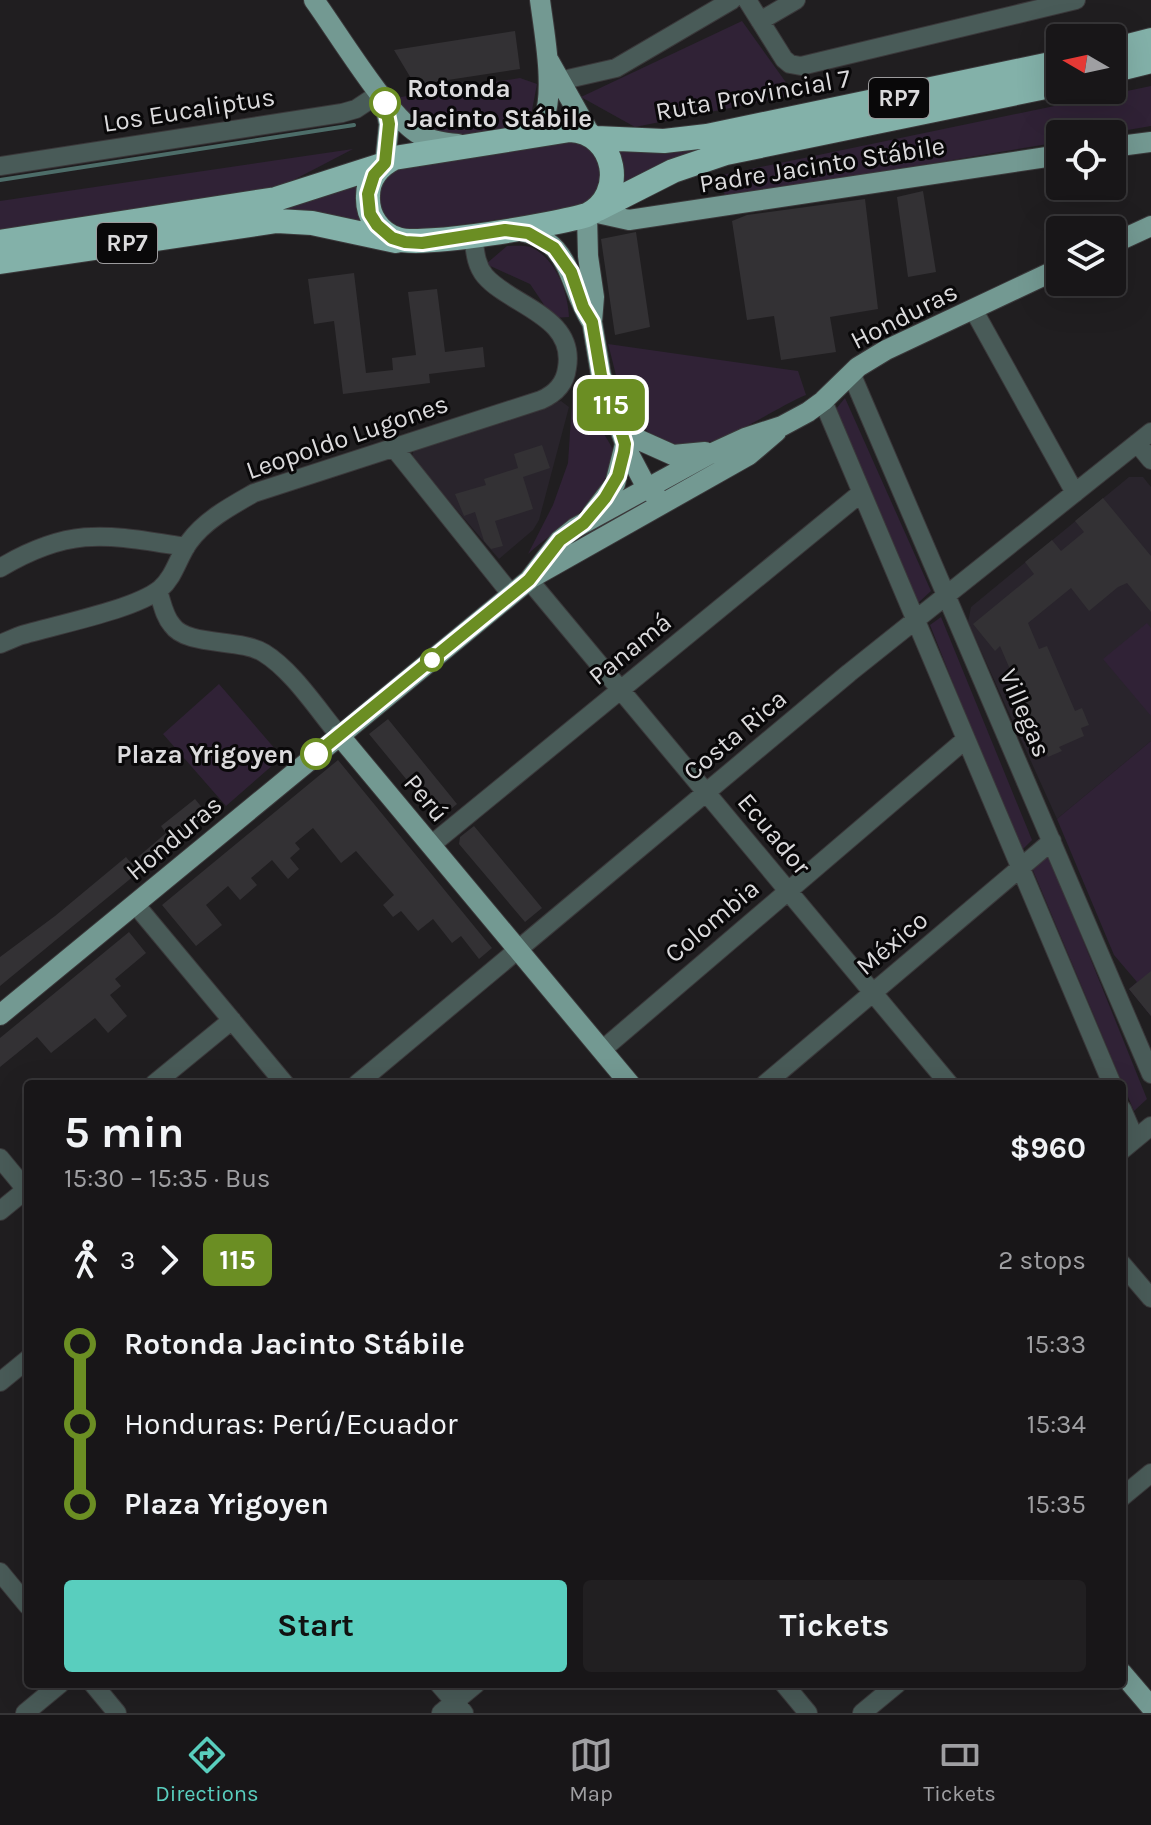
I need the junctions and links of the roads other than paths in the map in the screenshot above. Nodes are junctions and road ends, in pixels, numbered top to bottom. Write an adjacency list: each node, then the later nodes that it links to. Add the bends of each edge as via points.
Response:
1 (314, 0): 17 (main road)
2 (540, 0): 11 (main road)
3 (732, 0): 15 (street, via 616,68)
4 (747, 0): 8 (street)
5 (796, 0): 8 (street)
6 (1076, 0): 7 (street)
7 (1009, 8): 8 (street, via 805,65 784,59)
8 (760, 21)
9 (1151, 40): 10 (highway)
10 (1126, 46)
11 (549, 60): 15 (main road); 18 (main road, via 545,117)
12 (1151, 61): 14 (highway)
13 (1046, 65): 19 (highway, Ruta Provincial 7 / RP7, via 707,136 664,141)
14 (1126, 67)
15 (559, 81): 19 (main road)
16 (1046, 87): 26 (highway, Ruta Provincial 7 / RP7, via 726,153 673,171)
17 (380, 93): 21 (main road, via 420,135); 24 (main road, via 389,117); 25 (street, Los Eucaliptus, via 342,113)
18 (527, 136): 19 (highway, RP7, via 570,130); 21 (highway, RP7)
19 (593, 136): 26 (highway, via 608,154 611,171 609,192)
20 (1151, 142): 22 (main road)
21 (469, 145): 24 (highway, RP7, via 400,156)
22 (1126, 145)
23 (1046, 157): 26 (main road, Padre Jacinto Stábile, via 629,220)
24 (384, 164): 31 (highway, RP7, via 276,199); 32 (highway, via 369,187 370,214 381,230)
25 (0, 166)
26 (592, 212): 28 (highway, RP7); 36 (main road)
27 (1151, 226): 30 (main road)
28 (505, 230): 29 (highway, RP7); 36 (main road, via 537,237 560,255)
29 (473, 235): 32 (highway, RP7); 42 (street, Leopoldo Lugones, via 483,273 542,315 562,338 566,374 557,391 541,400)
30 (1126, 238)
31 (0, 242)
32 (405, 242): 33 (highway, RP7, via 287,220)
33 (0, 262)
34 (1046, 275): 35 (main road, Honduras)
35 (973, 309): 37 (main road, Honduras, via 886,350); 47 (street)
36 (592, 322): 41 (main road, via 601,375)
37 (851, 373): 38 (main road, Honduras); 54 (street, Villegas)
38 (823, 401): 39 (main road, Honduras); 46 (street)
39 (782, 426): 43 (main road, Honduras); 45 (main road, Honduras, via 749,455)
40 (1144, 437): 44 (street); 47 (street, Costa Rica)
41 (630, 441): 43 (main road, via 673,455); 45 (main road); 48 (main road, via 615,484)
42 (394, 448): 49 (street, Leopoldo Lugones, via 254,493 213,518); 53 (street)
43 (721, 449): 45 (main road, Honduras)
44 (1151, 460)
45 (655, 491): 48 (main road, Honduras); 51 (main road, Honduras)
46 (861, 493): 55 (street); 57 (street, Panamá)
47 (1075, 493): 54 (street, Costa Rica)
48 (584, 523): 51 (main road, Honduras, via 560,540)
49 (186, 547): 50 (street, via 91,535 27,552); 52 (street, Leopoldo Lugones)
50 (0, 568)
51 (529, 580): 53 (main road, Honduras); 57 (street, Ecuador)
52 (158, 591): 56 (street); 58 (street, Perú, via 175,630 263,652)
53 (511, 594): 58 (main road, Honduras)
54 (947, 597): 55 (street, Costa Rica); 61 (street, Villegas)
55 (915, 620): 59 (street); 60 (street, Costa Rica)
56 (0, 644)
57 (621, 690): 60 (street, Ecuador); 62 (street, Panamá)
58 (339, 735): 62 (main road, Perú); 65 (main road, Honduras)
59 (966, 739): 63 (street); 64 (street, Colombia)
60 (706, 793): 64 (street, Ecuador); 66 (street, Costa Rica)
61 (1052, 841): 63 (street, México); 71 (street, Villegas)
62 (431, 845): 66 (main road, Perú)
63 (1020, 868): 67 (street, México); 78 (street)
64 (788, 891): 67 (street, Ecuador); 70 (street, Colombia)
65 (135, 904): 68 (main road, Honduras); 69 (street)
66 (518, 950): 70 (main road, Perú); 74 (street, Costa Rica)
67 (873, 993): 76 (street, México); 77 (street, Ecuador)
68 (0, 1015)
69 (232, 1020): 72 (street); 73 (street)
70 (602, 1050): 75 (main road, Perú)
71 (1151, 1074)
72 (159, 1080)
73 (282, 1080)
74 (362, 1080)
75 (627, 1080)
76 (770, 1080)
77 (946, 1080)
78 (1110, 1080)
79 (1151, 1126): 80 (street)
80 (1128, 1145)
81 (0, 1158): 82 (street)
82 (24, 1186)
83 (24, 1192): 84 (street)
84 (0, 1211)
85 (1126, 1269): 86 (street)
86 (1151, 1298)
87 (24, 1362): 88 (street)
88 (0, 1382)
89 (1151, 1473): 90 (street)
90 (1126, 1494)
91 (0, 1572): 92 (street)
92 (24, 1601)
93 (1126, 1678): 100 (main road)
94 (55, 1688): 102 (street)
95 (96, 1688): 103 (street)
96 (441, 1688): 101 (street)
97 (472, 1688): 101 (street)
98 (787, 1688): 104 (street)
99 (892, 1688): 105 (street)
100 (1151, 1707)
101 (453, 1709)
102 (25, 1713)
103 (117, 1713)
104 (808, 1713)
105 (862, 1713)

